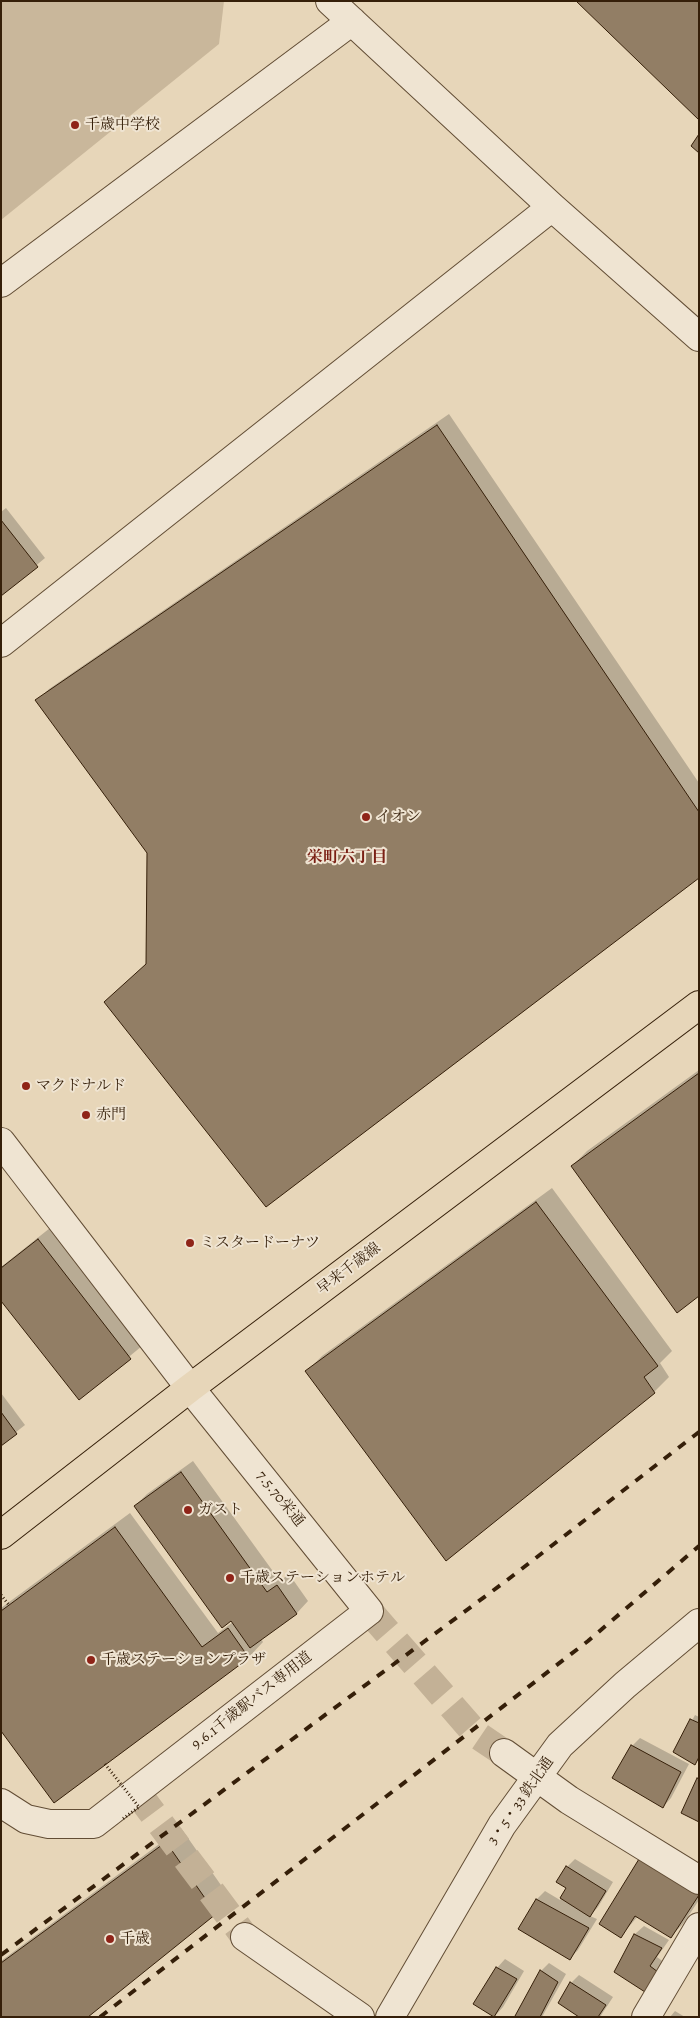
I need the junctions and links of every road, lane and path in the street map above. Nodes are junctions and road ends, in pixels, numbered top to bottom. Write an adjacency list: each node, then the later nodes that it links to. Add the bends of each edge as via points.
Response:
1 (330, 1): 2 (street)
2 (352, 21): 3 (street); 4 (street)
3 (552, 207): 5 (street); 6 (street)
4 (1, 283)
5 (699, 337)
6 (1, 643)
7 (699, 1005): 9 (main road, 早来千歳線)
8 (1, 1142): 9 (street, 7.5.70栄通)
9 (190, 1388): 10 (main road, 早来千歳線); 13 (street, 7.5.70栄通)
10 (1, 1534)
11 (1, 1595): 12 (path)
12 (9, 1605)
13 (369, 1611): 18 (street, 9.6.1千歳駅バス専用道, via 94,1824 49,1824 26,1819)
14 (699, 1623): 17 (street, 3・5・33 鉄北通, via 560,1745)
15 (504, 1752): 17 (street)
16 (106, 1764): 19 (path, bridge, via 139,1807)
17 (537, 1777): 20 (street); 24 (street, 3・5・33 鉄北通, via 502,1825)
18 (1, 1803)
19 (121, 1820)
20 (699, 1880)
21 (699, 1927): 25 (street)
22 (244, 1938): 23 (street)
23 (360, 2017)
24 (390, 2017)
25 (646, 2017)

